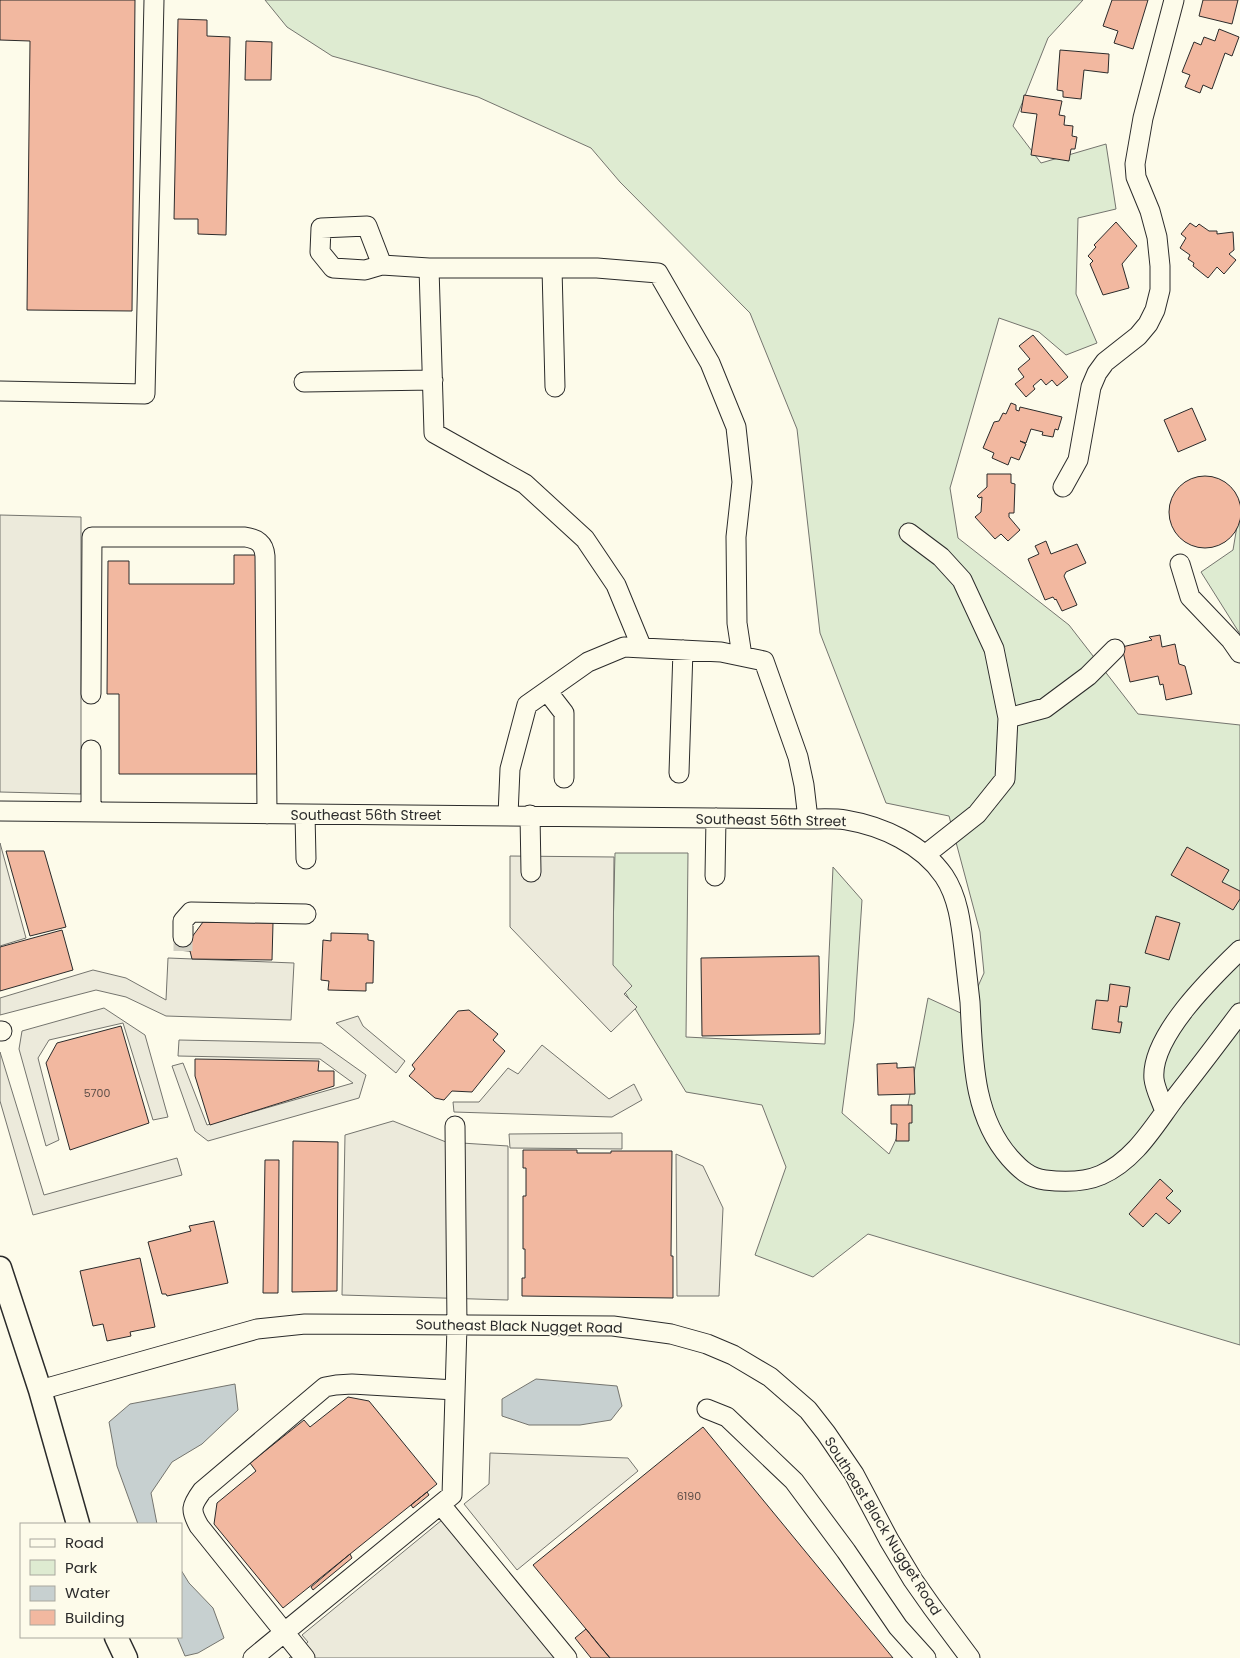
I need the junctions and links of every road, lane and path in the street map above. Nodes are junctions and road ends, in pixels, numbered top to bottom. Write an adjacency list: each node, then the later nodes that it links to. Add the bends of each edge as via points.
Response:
1 (154, 0): 9 (street, via 145,394)
2 (1174, 0): 10 (street, via 1143,118 1135,164 1136,177 1157,237 1160,290 1148,324 1097,373 1091,388 1078,460)
3 (382, 265): 4 (street)
4 (429, 268): 5 (street); 6 (street)
5 (552, 268): 8 (street); 17 (street, via 658,273 710,363 736,427 742,482 736,537 737,623)
6 (433, 380): 7 (street); 13 (street, via 434,433 525,484 585,540 616,585)
7 (304, 382)
8 (555, 387)
9 (0, 391)
10 (1063, 487)
11 (909, 533): 20 (street, via 941,557 962,580 994,649)
12 (1180, 564): 16 (street, via 1190,597)
13 (642, 648): 15 (street); 18 (street, via 624,648 588,662)
14 (1115, 649): 20 (street, via 1088,676 1045,708)
15 (683, 650): 17 (street); 22 (street)
16 (1240, 653)
17 (742, 656): 31 (street, via 764,661 798,757)
18 (547, 691): 23 (street, via 564,712); 28 (street, via 527,705 510,769)
19 (91, 694): 26 (street, via 92,537 245,537 261,543 265,556)
20 (1008, 718): 32 (street, via 1005,779 978,814)
21 (91, 750): 25 (street)
22 (679, 773)
23 (564, 778)
24 (0, 811): 25 (street, Southeast 56th Street)
25 (91, 812): 26 (street, Southeast 56th Street)
26 (267, 814): 27 (street, Southeast 56th Street)
27 (305, 814): 28 (street, Southeast 56th Street); 33 (street)
28 (508, 815): 29 (street, Southeast 56th Street)
29 (530, 815): 30 (street, Southeast 56th Street); 34 (street)
30 (716, 818): 31 (street, Southeast 56th Street); 35 (street)
31 (808, 819): 32 (street, Southeast 56th Street, via 866,824 902,838)
32 (925, 855): 40 (street, Southeast 56th Street, via 943,875 957,904 979,1095 1001,1148 1023,1172 1042,1180 1059,1181 1101,1175 1134,1153)
33 (306, 859)
34 (531, 872)
35 (715, 876)
36 (306, 914): 37 (street, via 191,912 184,921)
37 (184, 937)
38 (1240, 950): 40 (street, via 1197,992 1158,1052 1154,1078)
39 (1240, 1013): 40 (street, Southeast 56th Street)
40 (1165, 1112)
41 (455, 1126): 43 (street)
42 (0, 1268): 44 (main road)
43 (457, 1326): 44 (street, Southeast Black Nugget Road, via 305,1324 258,1329); 45 (street); 56 (street, Southeast Black Nugget Road, via 637,1328 707,1344 764,1373 796,1400 826,1433 854,1474 913,1580)
44 (40, 1390): 48 (main road)
45 (455, 1390): 47 (street, via 452,1495); 49 (street, via 352,1384 325,1387 194,1502 193,1516 199,1526)
46 (707, 1409): 55 (street, via 727,1417 794,1481 898,1627)
47 (441, 1505): 49 (street); 54 (street)
48 (78, 1523)
49 (284, 1632): 52 (street); 53 (street)
50 (116, 1638): 51 (main road)
51 (126, 1658)
52 (253, 1658)
53 (305, 1658)
54 (567, 1658)
55 (926, 1658)
56 (970, 1658)

